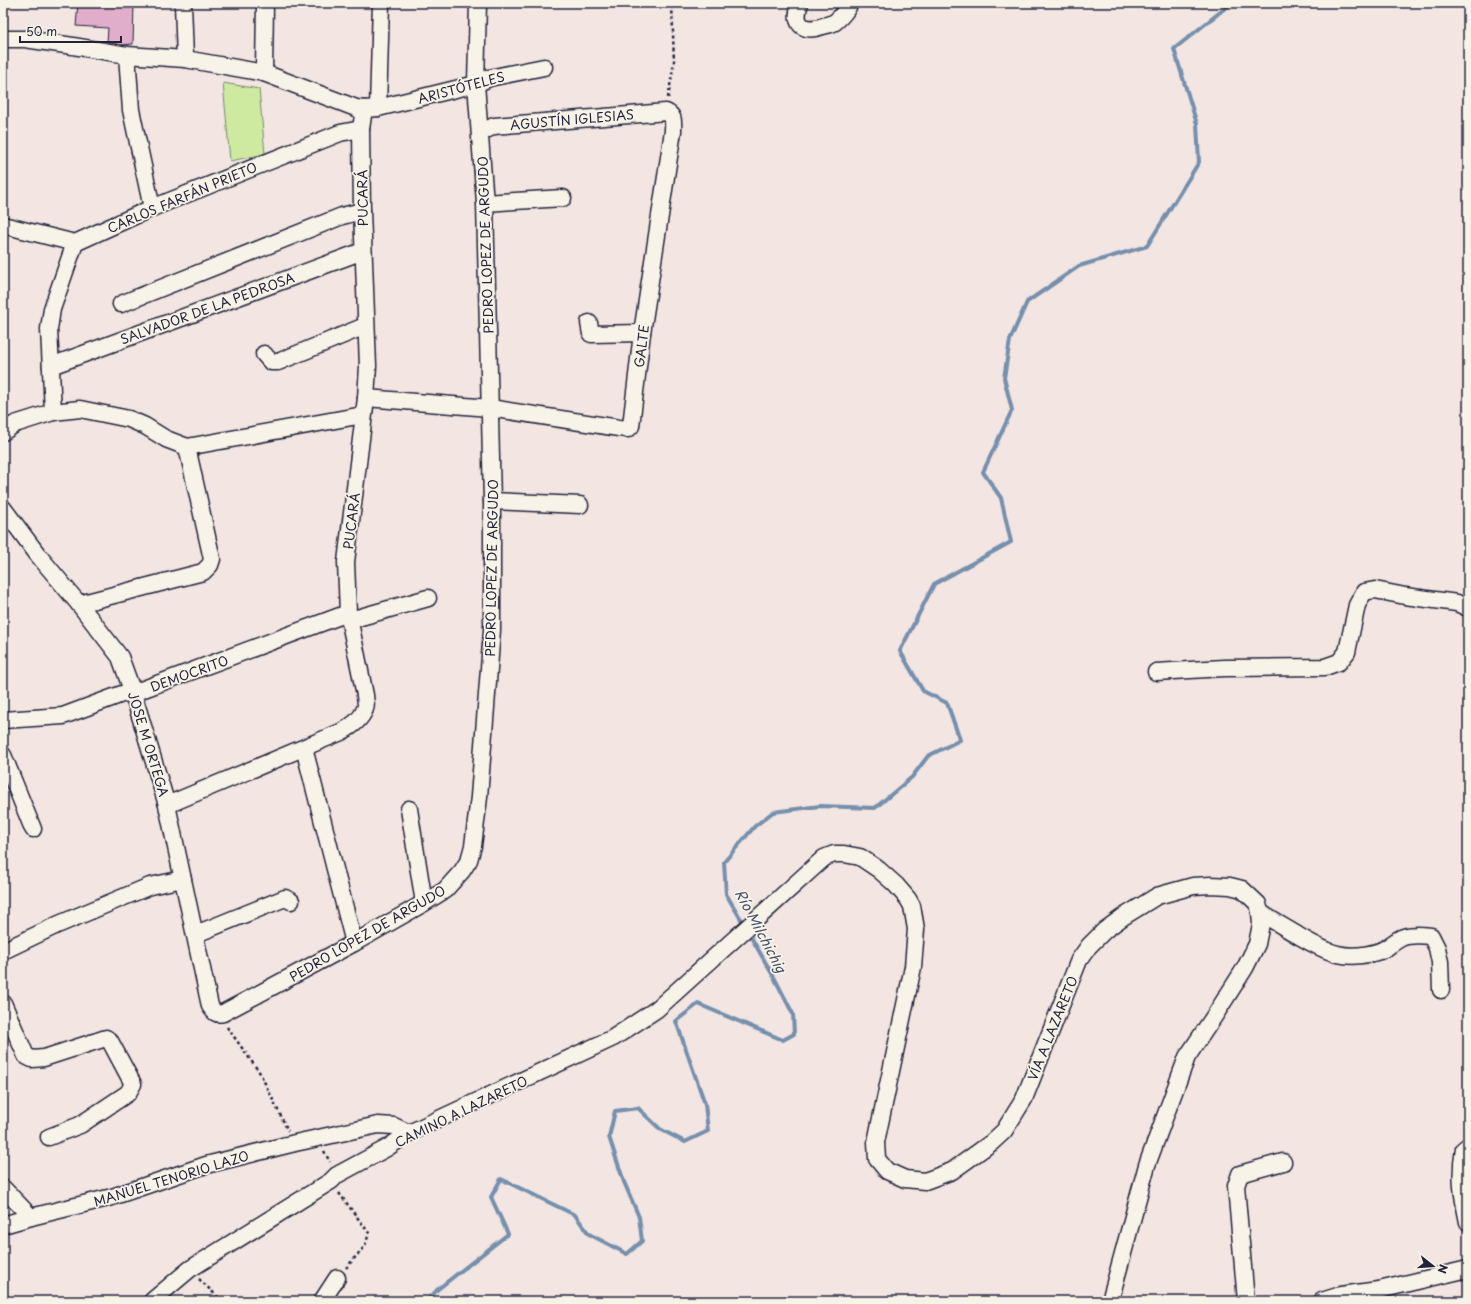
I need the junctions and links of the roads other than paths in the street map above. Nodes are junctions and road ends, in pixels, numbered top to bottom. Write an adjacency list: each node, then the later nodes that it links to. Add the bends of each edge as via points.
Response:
1 (183, 3): 9 (street)
2 (265, 3): 11 (street)
3 (381, 3): 13 (street, PUCARÁ)
4 (478, 3): 12 (street, PEDRO LOPEZ DE ARGUDO)
5 (800, 3): 6 (street, via 796,14 799,23 803,27 818,28 834,23 847,10)
6 (850, 3)
7 (3, 39): 8 (street, via 25,39)
8 (127, 55): 9 (street); 19 (street, via 131,110)
9 (185, 59): 11 (street)
10 (544, 67): 12 (street, ARISTÓTELES, via 489,78)
11 (264, 73): 13 (street, via 356,108)
12 (476, 84): 13 (street, ARISTÓTELES); 16 (street, PEDRO LOPEZ DE ARGUDO)
13 (371, 108): 15 (street, PUCARÁ)
14 (666, 112): 16 (street, AGUSTÍN IGLESIAS, via 494,126); 27 (street, GALTE, via 673,118 673,131)
15 (361, 129): 19 (street, CARLOS FARFÁN PRIETO, via 340,133); 20 (street, PUCARÁ)
16 (480, 133): 18 (street, PEDRO LOPEZ DE ARGUDO)
17 (563, 198): 18 (street)
18 (485, 203): 31 (street, PEDRO LOPEZ DE ARGUDO)
19 (152, 208): 22 (street, CARLOS FARFÁN PRIETO)
20 (362, 211): 23 (street, PUCARÁ); 24 (street, via 342,216)
21 (3, 225): 22 (street)
22 (75, 243): 29 (street, via 52,309 48,329)
23 (363, 251): 26 (street, PUCARÁ); 29 (street, SALVADOR DE LA PEDROSA)
24 (121, 304)
25 (589, 323): 27 (street, via 591,334)
26 (365, 326): 28 (street, via 278,362 271,362); 30 (street, PUCARÁ, via 368,366)
27 (642, 333): 31 (street, GALTE, via 632,422 628,429)
28 (264, 354)
29 (51, 366): 32 (street)
30 (366, 398): 31 (street, GALTE); 33 (street, PUCARÁ)
31 (490, 408): 36 (street, PEDRO LOPEZ DE ARGUDO)
32 (53, 412): 34 (street, via 15,424); 35 (street, via 80,409 129,418)
33 (364, 415): 35 (street); 42 (street, PUCARÁ, via 346,562)
34 (3, 432)
35 (187, 448): 40 (street, via 212,559 210,565 203,572)
36 (492, 501): 37 (street); 53 (street, PEDRO LOPEZ DE ARGUDO, via 492,630 473,846 469,860 457,878 445,890)
37 (580, 505)
38 (3, 508): 40 (street, JOSE M ORTEGA)
39 (428, 598): 42 (street, DEMOCRITO)
40 (79, 604): 44 (street, JOSE M ORTEGA, via 120,657)
41 (1468, 608): 43 (street, via 1457,603 1375,590 1364,592 1357,605 1347,652 1339,662 1325,667)
42 (349, 617): 44 (street, DEMOCRITO); 46 (street, PUCARÁ, via 366,708 352,727)
43 (1156, 672)
44 (133, 693): 45 (street, DEMOCRITO, via 122,694 64,716); 48 (street, JOSE M ORTEGA)
45 (3, 720)
46 (304, 748): 48 (street, PUCARÁ); 57 (street)
47 (3, 755): 50 (street)
48 (167, 805): 51 (street, JOSE M ORTEGA)
49 (408, 809): 53 (street)
50 (33, 829)
51 (182, 879): 56 (street, JOSE M ORTEGA); 58 (street, via 150,886)
52 (291, 901): 56 (street, via 285,898)
53 (424, 903): 57 (street, PEDRO LOPEZ DE ARGUDO)
54 (1260, 912): 55 (street, VÍA A LAZARETO, via 1258,904 1242,889 1230,886 1193,886 1157,896 1105,930 1079,960 1024,1099 1004,1131 952,1172 925,1181 905,1179 887,1171 877,1159 876,1142 913,967 916,929 912,906 896,885 878,869 860,858 834,854 824,858); 59 (street, via 1325,951 1352,956 1386,948 1401,938 1431,936 1440,962); 75 (street, via 1262,924 1257,944 1245,968 1187,1057 1147,1165)
55 (763, 914): 62 (street, CAMINO A LAZARETO, via 657,1009 613,1038)
56 (196, 934): 61 (street, JOSE M ORTEGA, via 210,1006 214,1013)
57 (354, 943): 61 (street, PEDRO LOPEZ DE ARGUDO)
58 (3, 951)
59 (1441, 990)
60 (3, 1003): 63 (street, via 26,1056 32,1059 44,1058 106,1038 133,1084 128,1093 80,1125)
61 (219, 1014)
62 (409, 1133): 67 (street, MANUEL TENORIO LAZO, via 394,1126 378,1125 295,1143 206,1165 112,1197); 73 (street, CAMINO A LAZARETO, via 190,1269)
63 (49, 1137)
64 (1468, 1146): 68 (street, via 1464,1149 1460,1167)
65 (1283, 1162): 76 (street, via 1240,1174 1236,1186)
66 (3, 1188): 67 (street)
67 (31, 1217): 69 (street, MANUEL TENORIO LAZO)
68 (1468, 1222)
69 (3, 1225)
70 (1468, 1268): 72 (street)
71 (338, 1278): 74 (street)
72 (1379, 1290): 77 (street, via 1341,1295); 78 (street)
73 (152, 1301)
74 (322, 1301)
75 (1110, 1301)
76 (1246, 1301)
77 (1322, 1301)
78 (1391, 1301)

